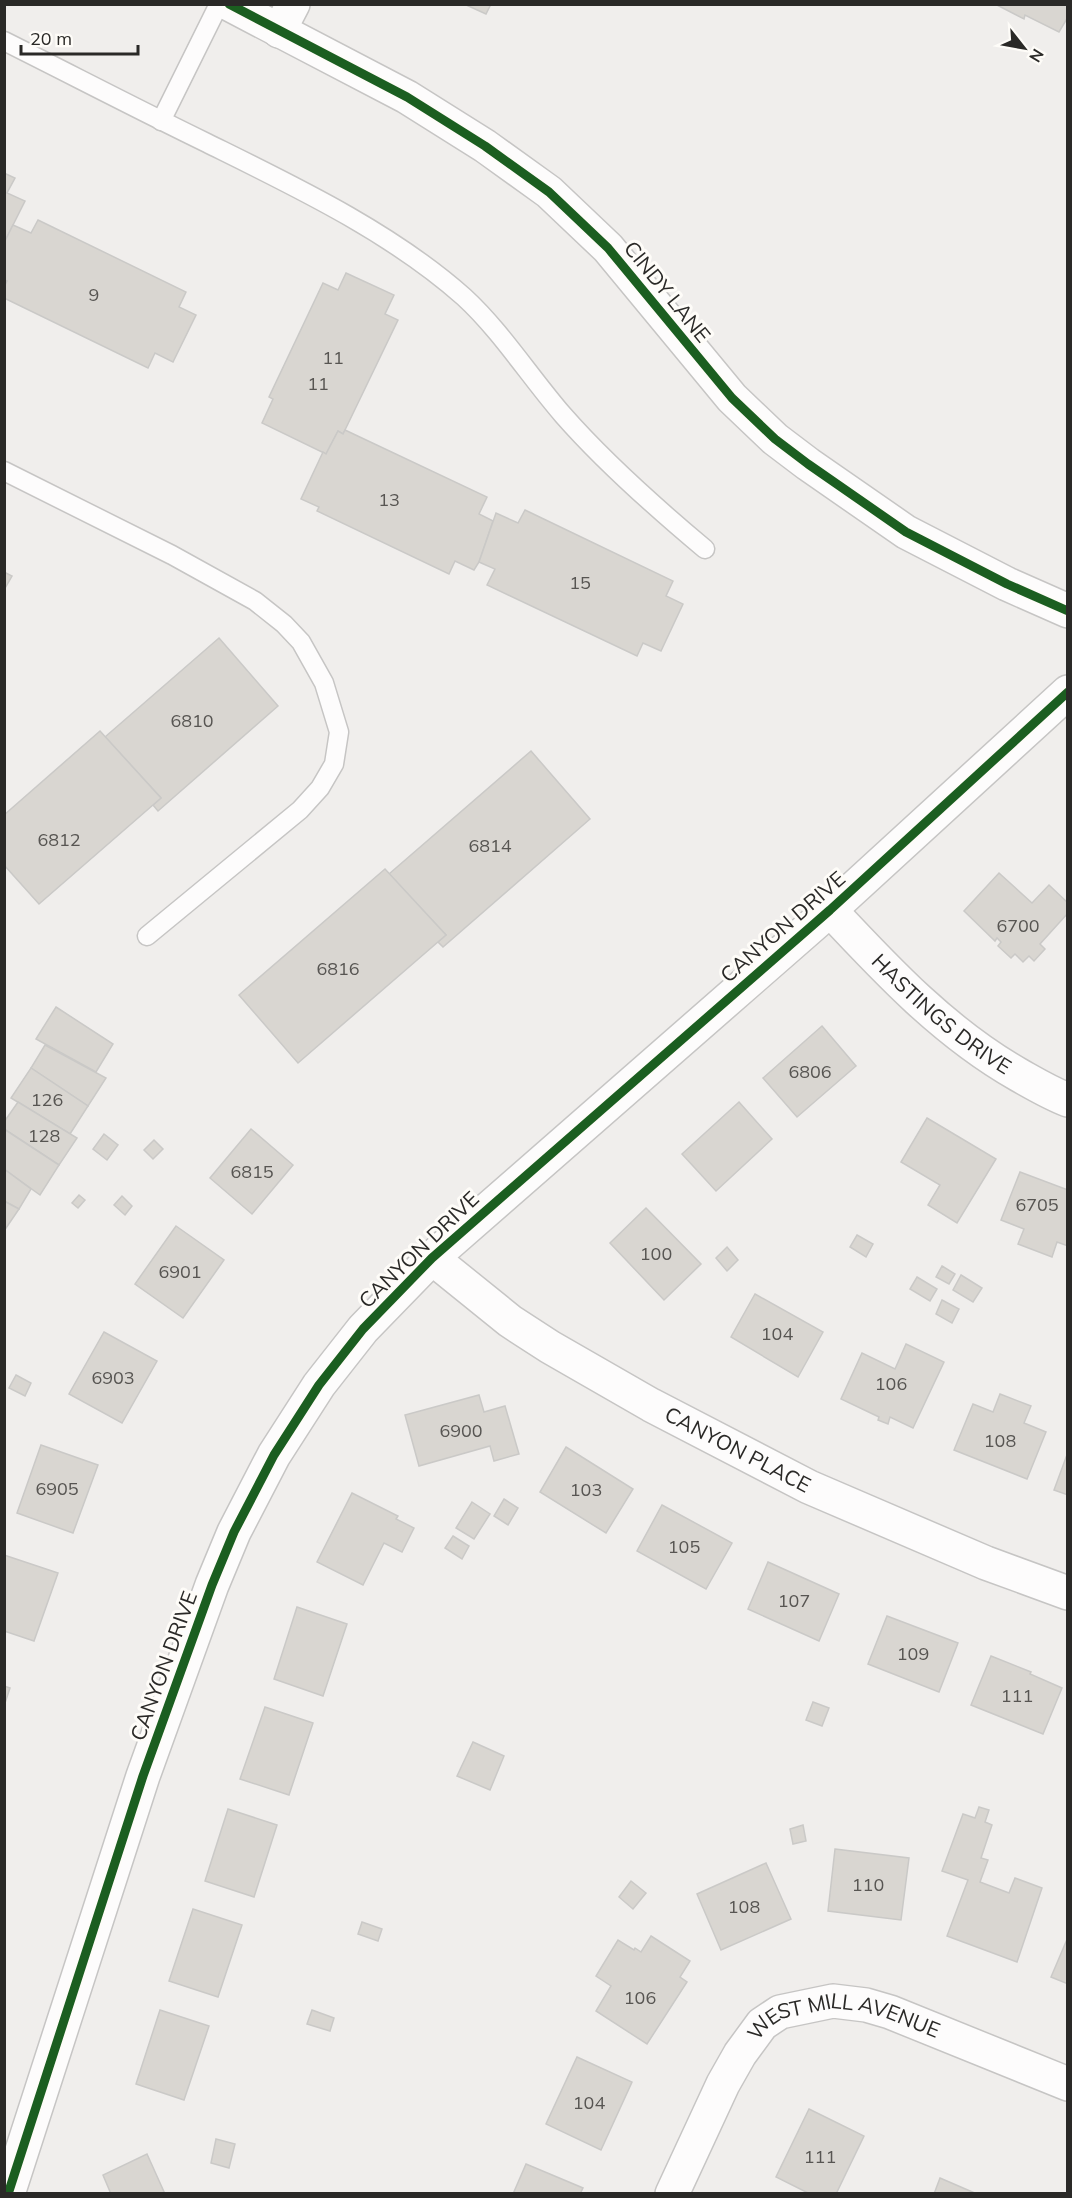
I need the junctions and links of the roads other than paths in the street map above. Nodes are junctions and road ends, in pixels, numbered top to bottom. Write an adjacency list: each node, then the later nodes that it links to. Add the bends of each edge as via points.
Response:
1 (219, 4): 5 (lane)
2 (229, 4): 3 (street, CINDY LANE)
3 (286, 18): 8 (street, CINDY LANE, via 485,146 549,192 608,248 732,398 756,423 808,464 906,532)
4 (4, 41): 5 (lane)
5 (161, 121): 7 (lane, via 334,208 422,265 464,298 565,418)
6 (4, 471): 11 (lane, via 255,601 301,642 324,682 339,732 334,764 320,788 300,810)
7 (705, 549)
8 (1068, 611)
9 (1068, 692): 10 (street, CANYON DRIVE)
10 (831, 910): 12 (street, HASTINGS DRIVE, via 888,972 964,1040); 13 (street, CANYON DRIVE)
11 (147, 936)
12 (1068, 1100)
13 (432, 1258): 14 (street, CANYON PLACE, via 510,1321 651,1405 809,1487 986,1563); 16 (street, CANYON DRIVE, via 363,1329 319,1385 274,1455 234,1533 143,1776)
14 (1068, 1593)
15 (1068, 2084): 17 (street, WEST MILL AVENUE, via 866,2005 833,2001 780,2012 762,2024 740,2054)
16 (8, 2193)
17 (672, 2193)

